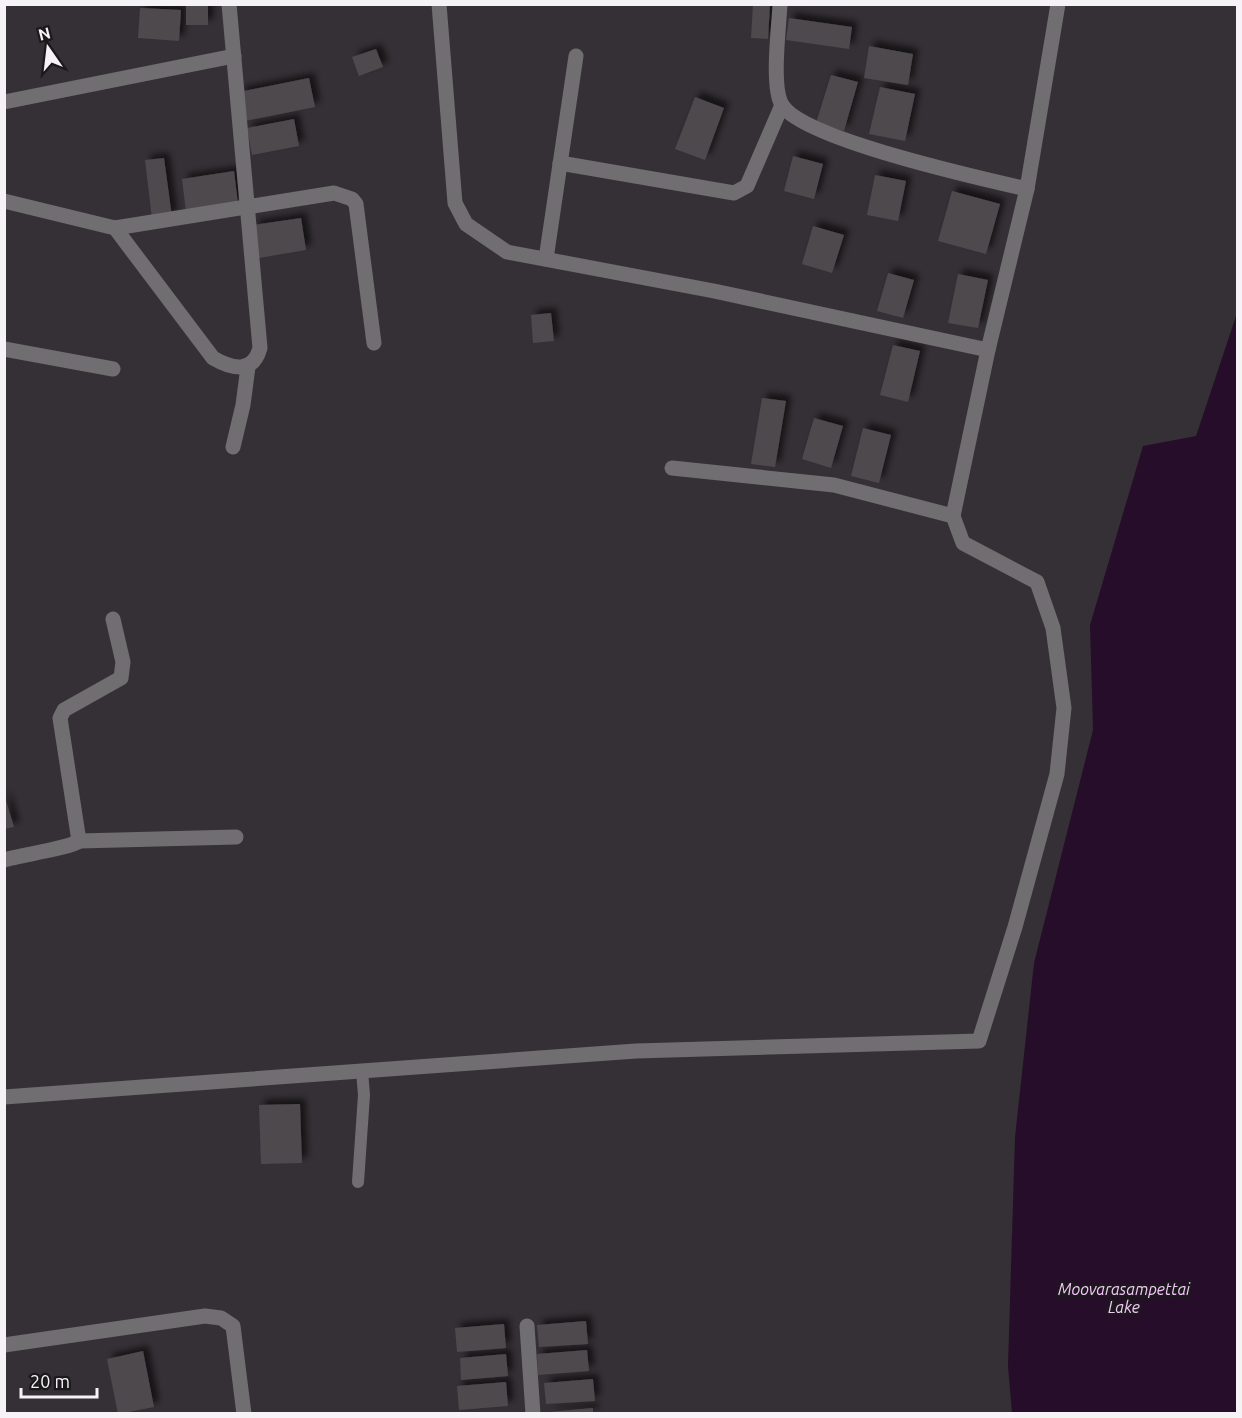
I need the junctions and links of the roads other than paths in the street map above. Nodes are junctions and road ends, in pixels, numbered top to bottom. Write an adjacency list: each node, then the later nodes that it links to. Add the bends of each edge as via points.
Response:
1 (229, 4): 5 (street)
2 (439, 4): 14 (street, via 455,203 466,224 507,252)
3 (780, 4): 8 (street, via 776,79)
4 (1058, 4): 10 (street)
5 (234, 56): 7 (street); 12 (street)
6 (576, 56): 9 (street)
7 (4, 102)
8 (782, 105): 9 (street, via 747,186 734,193); 10 (street, via 804,123 909,161)
9 (560, 163): 14 (street)
10 (1027, 189): 17 (street)
11 (4, 201): 13 (street)
12 (246, 208): 13 (street); 15 (street, via 334,193 352,199 356,204); 18 (street, via 260,348 257,360)
13 (115, 228): 18 (street, via 213,358 229,367)
14 (546, 259): 17 (street)
15 (374, 343)
16 (4, 349): 19 (street)
17 (988, 350): 22 (street)
18 (248, 367): 20 (street)
19 (113, 369)
20 (233, 447)
21 (672, 468): 22 (street, via 834,485)
22 (954, 516): 27 (street, via 963,543 1037,582 1053,628 1064,708 1057,774 979,1041 636,1051)
23 (113, 619): 25 (street, via 123,662 121,678 64,710 60,718)
24 (236, 837): 25 (street)
25 (79, 842): 26 (street)
26 (4, 860)
27 (362, 1071): 28 (street); 29 (lane)
28 (4, 1097)
29 (358, 1182)
30 (526, 1326): 33 (street)
31 (4, 1345): 32 (street, via 205,1316 221,1317 233,1326)
32 (244, 1413)
33 (533, 1413)

